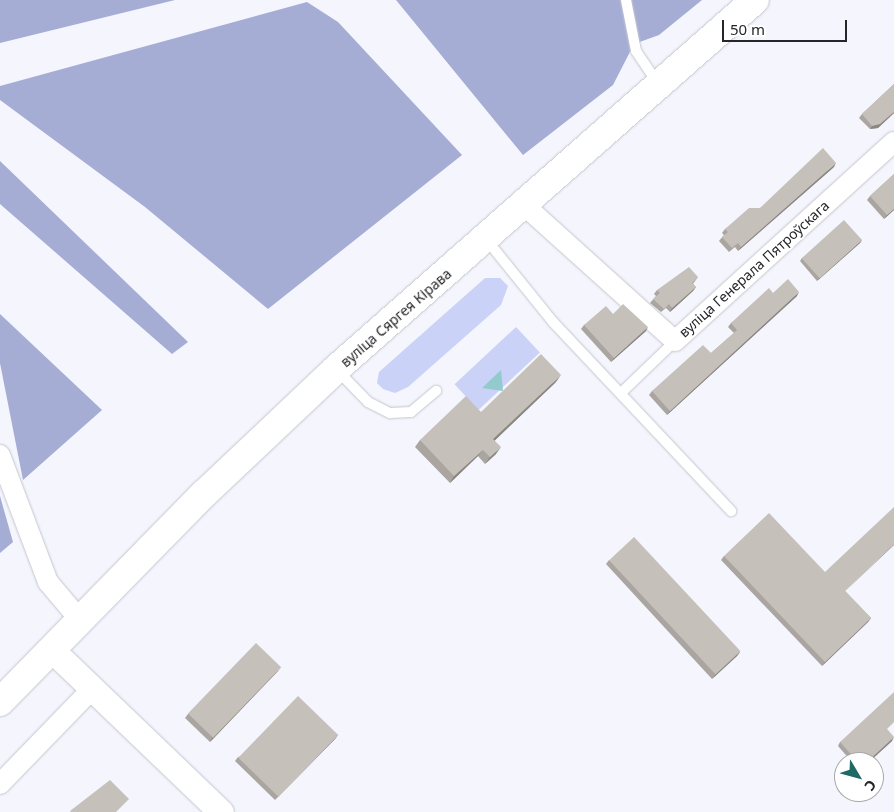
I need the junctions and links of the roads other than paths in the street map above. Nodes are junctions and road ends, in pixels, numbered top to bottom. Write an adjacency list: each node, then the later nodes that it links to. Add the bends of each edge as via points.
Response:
1 (626, 0): 3 (lane, via 636,51)
2 (755, 0): 3 (main road, вуліца Сяргея Кірава)
3 (658, 84): 5 (main road, вуліца Сяргея Кірава)
4 (894, 142): 7 (street, вуліца Генерала Пятроўскага)
5 (524, 205): 6 (main road, вуліца Сяргея Кірава); 7 (street, вуліца Генерала Пятроўскага)
6 (486, 239): 8 (main road, вуліца Сяргея Кірава); 10 (lane, via 553,322)
7 (675, 341): 10 (lane)
8 (336, 369): 9 (lane, via 368,402 390,413 411,412); 13 (main road, вуліца Сяргея Кірава)
9 (436, 391)
10 (621, 393): 12 (lane)
11 (0, 455): 13 (street, via 48,582)
12 (731, 511)
13 (80, 620): 14 (main road, вуліца Сяргея Кірава)
14 (52, 650): 15 (street); 16 (main road, вуліца Сяргея Кірава); 17 (main road, вуліца Сяргея Кірава)
15 (93, 688): 18 (street); 19 (street)
16 (0, 702)
17 (0, 719)
18 (0, 784)
19 (221, 812)

